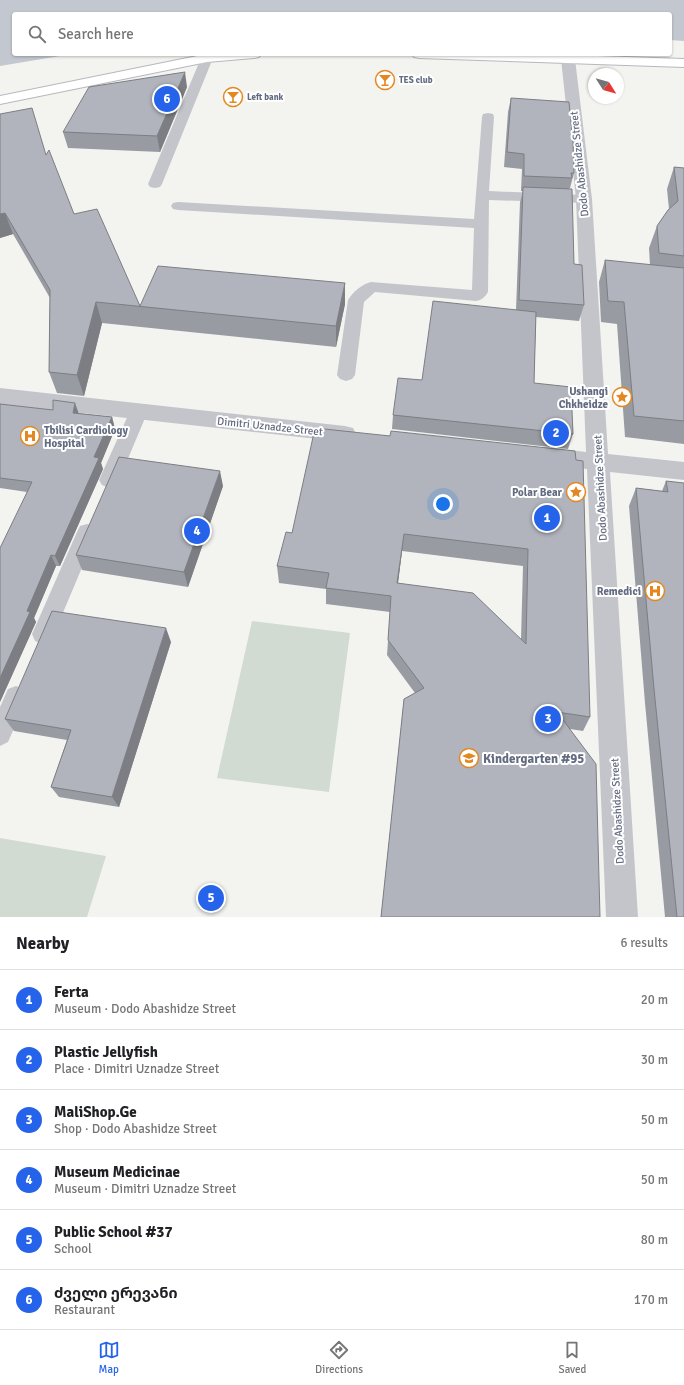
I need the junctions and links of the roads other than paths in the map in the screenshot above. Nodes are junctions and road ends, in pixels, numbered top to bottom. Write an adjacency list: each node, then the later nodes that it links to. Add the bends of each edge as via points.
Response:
1 (230, 56): 3 (main road)
2 (479, 56): 4 (main road)
3 (207, 58): 6 (main road); 8 (lane)
4 (568, 59): 5 (main road); 10 (street, Dodo Abashidze Street)
5 (684, 63)
6 (0, 100)
7 (488, 117): 9 (lane)
8 (155, 184)
9 (482, 195): 10 (lane); 12 (lane)
10 (584, 199): 18 (street, Dodo Abashidze Street, via 597,276)
11 (178, 206): 12 (lane)
12 (482, 224): 13 (lane, via 480,292 476,296 371,287 356,300)
13 (346, 374)
14 (0, 396): 15 (street, Dimitri Uznadze Street)
15 (139, 411): 16 (street, Dimitri Uznadze Street); 20 (lane)
16 (360, 436)
17 (527, 454): 18 (street)
18 (598, 462): 19 (street); 23 (street, Dodo Abashidze Street)
19 (684, 471)
20 (35, 653)
21 (22, 682): 22 (lane)
22 (0, 734)
23 (622, 917)

